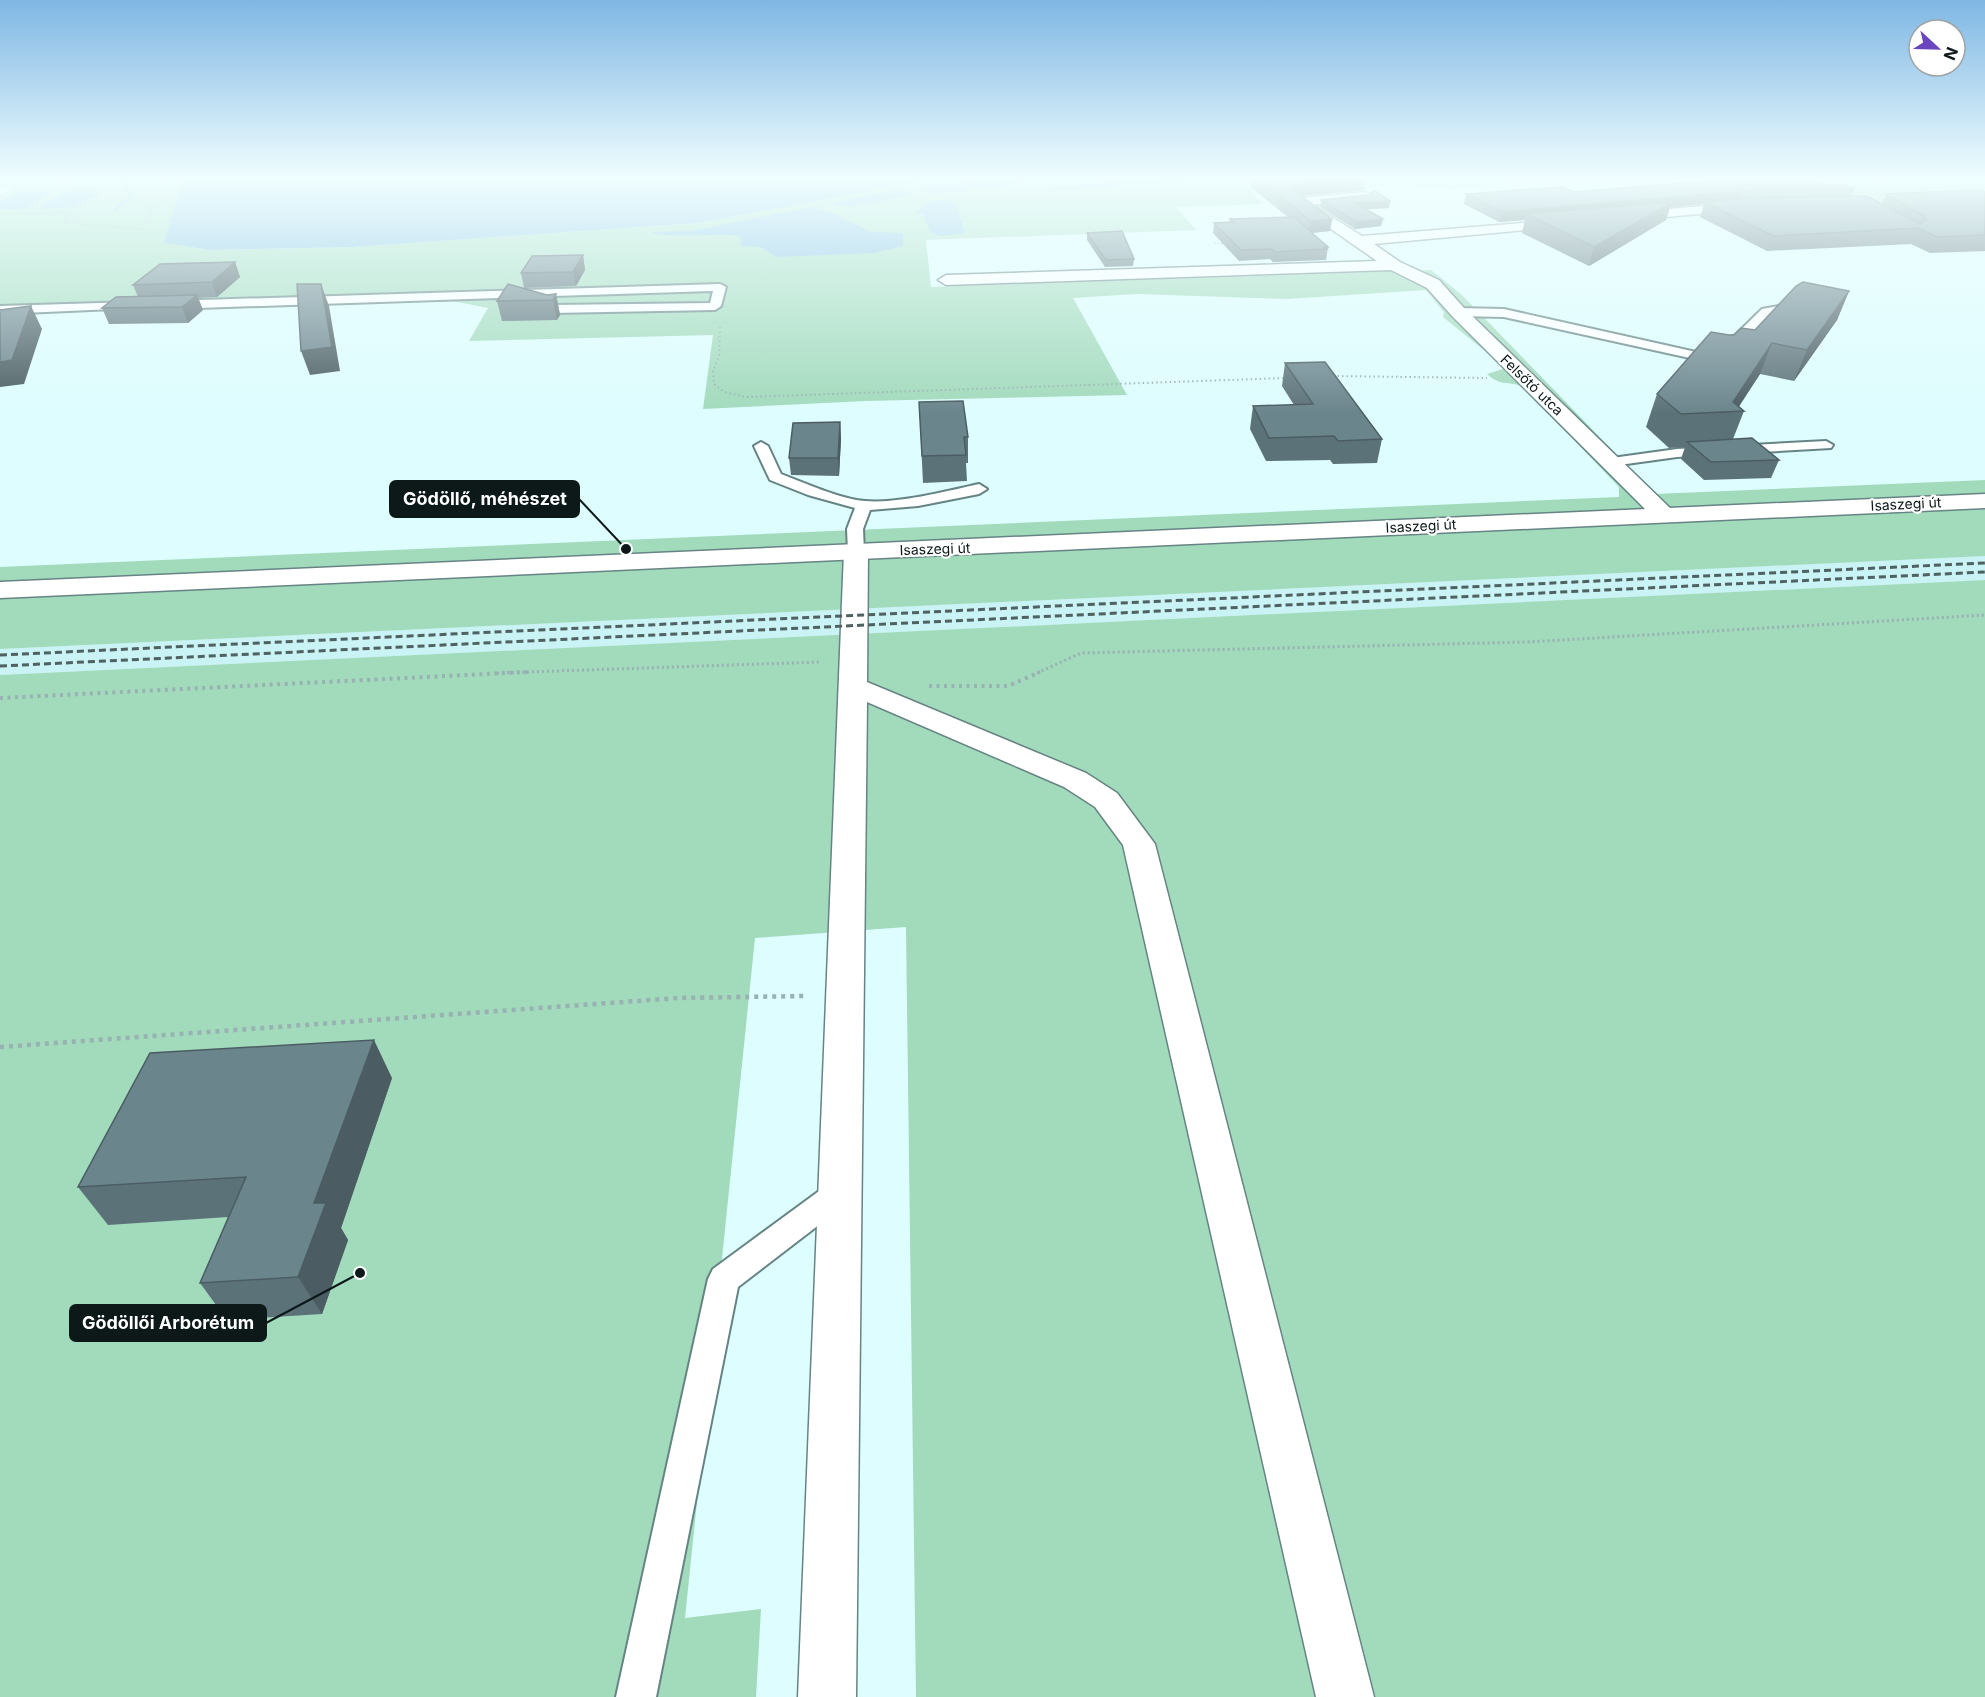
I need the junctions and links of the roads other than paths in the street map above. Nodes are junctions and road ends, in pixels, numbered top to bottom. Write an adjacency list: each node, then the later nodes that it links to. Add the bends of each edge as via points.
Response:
1 (1380, 255): 2 (street, Felsőtó utca)
2 (1394, 265): 3 (street); 7 (street, Felsőtó utca, via 1433,284)
3 (946, 280)
4 (498, 294): 4 (lane, via 720,287 715,306 552,309); 6 (lane)
5 (1785, 309): 7 (lane, via 1766,312 1717,360 1504,313)
6 (0, 310)
7 (1458, 312): 10 (street, Felsőtó utca)
8 (1826, 445): 10 (lane, via 1680,446)
9 (761, 446): 13 (lane, via 774,477)
10 (1612, 462): 14 (street, Felsőtó utca)
11 (979, 489): 13 (lane)
12 (1985, 501): 14 (street, Isaszegi út)
13 (864, 507): 15 (lane, via 855,529)
14 (1664, 515): 15 (street, Isaszegi út)
15 (856, 552): 16 (street, Isaszegi út); 17 (street)
16 (0, 590)
17 (853, 674): 18 (street); 21 (street, via 1075,780 1106,800 1139,844)
18 (840, 1192): 19 (lane, via 724,1279); 20 (street)
19 (636, 1697)
20 (827, 1697)
21 (1345, 1697)

